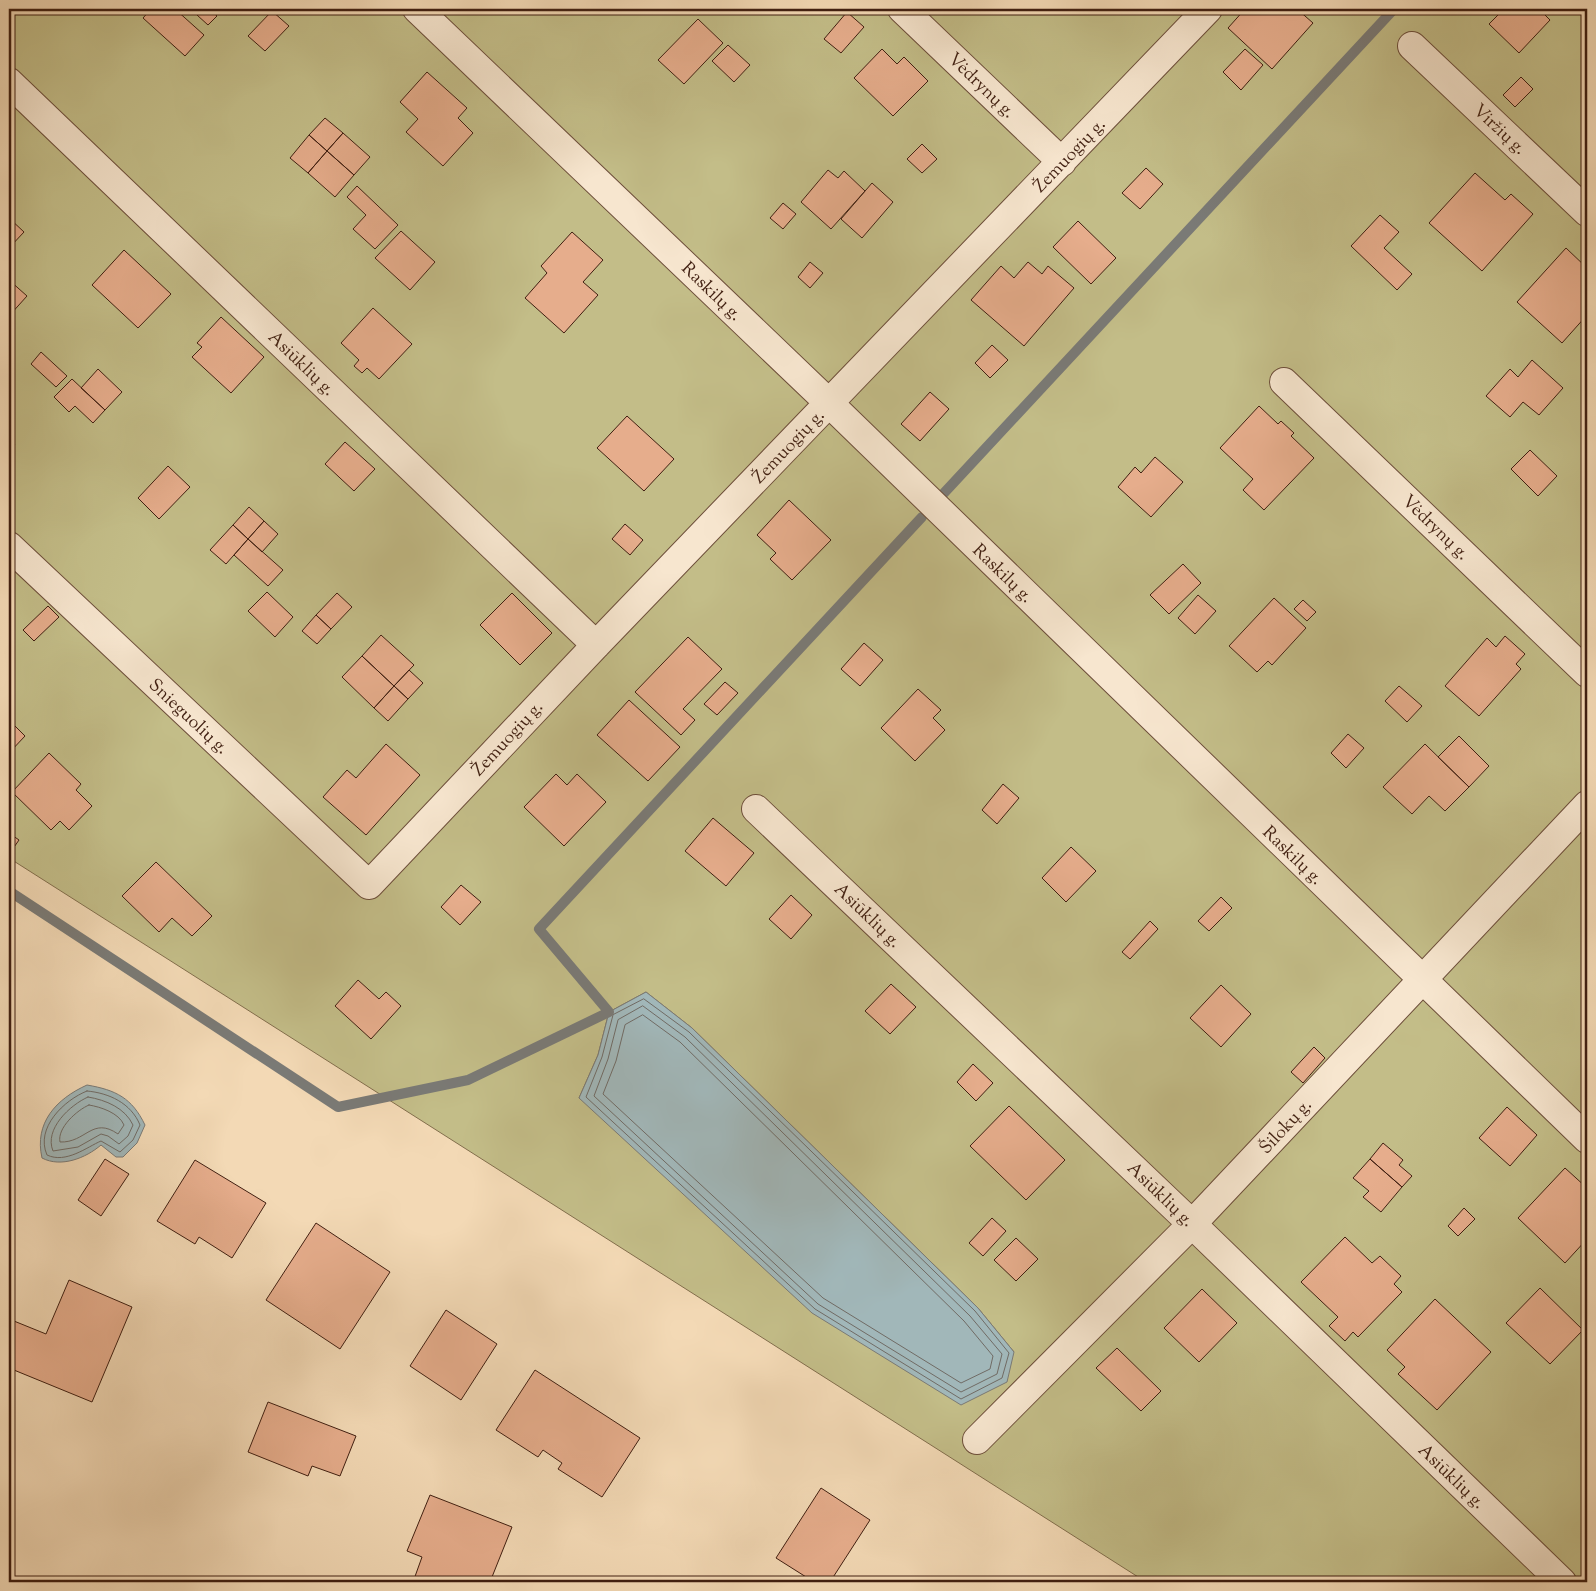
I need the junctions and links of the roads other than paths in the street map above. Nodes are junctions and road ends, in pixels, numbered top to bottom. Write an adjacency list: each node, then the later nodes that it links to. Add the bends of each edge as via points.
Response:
1 (417, 9): 9 (street, Raskilų g.)
2 (902, 9): 6 (street, Vėdrynų g.)
3 (1208, 9): 6 (street, Žemuogių g.)
4 (1412, 46): 7 (street, Viržių g.)
5 (9, 82): 11 (street, Asiūklių g.)
6 (1062, 162): 9 (street, Žemuogių g.)
7 (1587, 212)
8 (1284, 382): 12 (street, Vėdrynų g.)
9 (828, 404): 11 (street, Žemuogių g.); 16 (street, Raskilų g.)
10 (9, 546): 15 (street, Snieguolių g.)
11 (596, 645): 15 (street, Žemuogių g.)
12 (1587, 673)
13 (1587, 804): 16 (street, Šilokų g.)
14 (756, 809): 18 (street, Asiūklių g.)
15 (369, 885)
16 (1422, 981): 17 (street, Raskilų g.); 18 (street, Šilokų g.)
17 (1587, 1139)
18 (1192, 1224): 19 (street, Šilokų g.); 20 (street, Asiūklių g.)
19 (977, 1440)
20 (1562, 1582)

